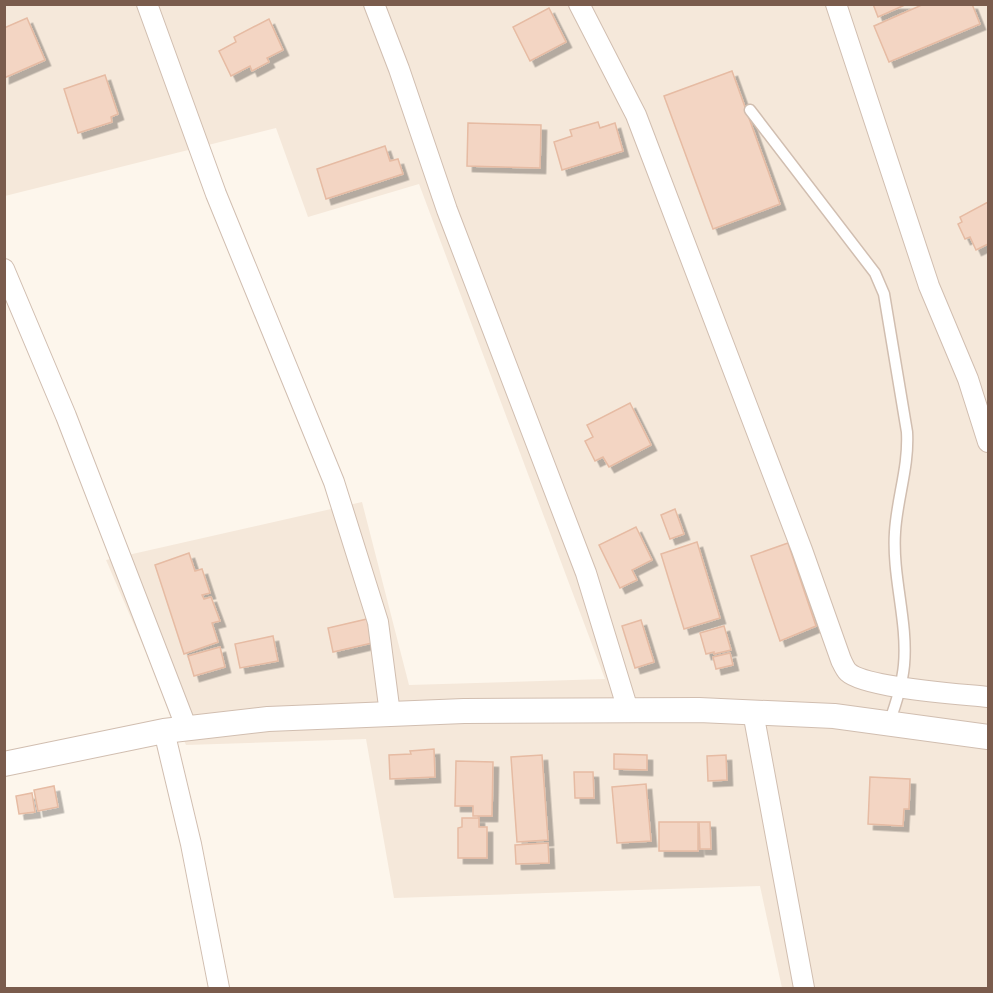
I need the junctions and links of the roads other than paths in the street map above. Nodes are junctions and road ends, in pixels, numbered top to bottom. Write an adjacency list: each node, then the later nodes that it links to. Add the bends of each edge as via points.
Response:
1 (147, 4): 12 (street, via 216,194 334,482 378,622)
2 (374, 4): 10 (street, via 447,210 586,573)
3 (579, 4): 8 (street, via 636,115 841,660 847,671 858,678)
4 (836, 4): 7 (street, via 928,286 968,379)
5 (750, 110): 8 (lane, via 875,273 884,294 908,453 894,534 904,636)
6 (4, 269): 14 (street, via 66,416)
7 (988, 442)
8 (901, 687): 9 (street); 13 (lane)
9 (988, 697)
10 (628, 710): 11 (street); 12 (street)
11 (753, 712): 13 (street); 18 (street)
12 (390, 714): 14 (street, via 268,719)
13 (889, 723): 15 (street)
14 (176, 730): 16 (street); 17 (street, via 191,844)
15 (988, 737)
16 (4, 764)
17 (219, 988)
18 (804, 988)

